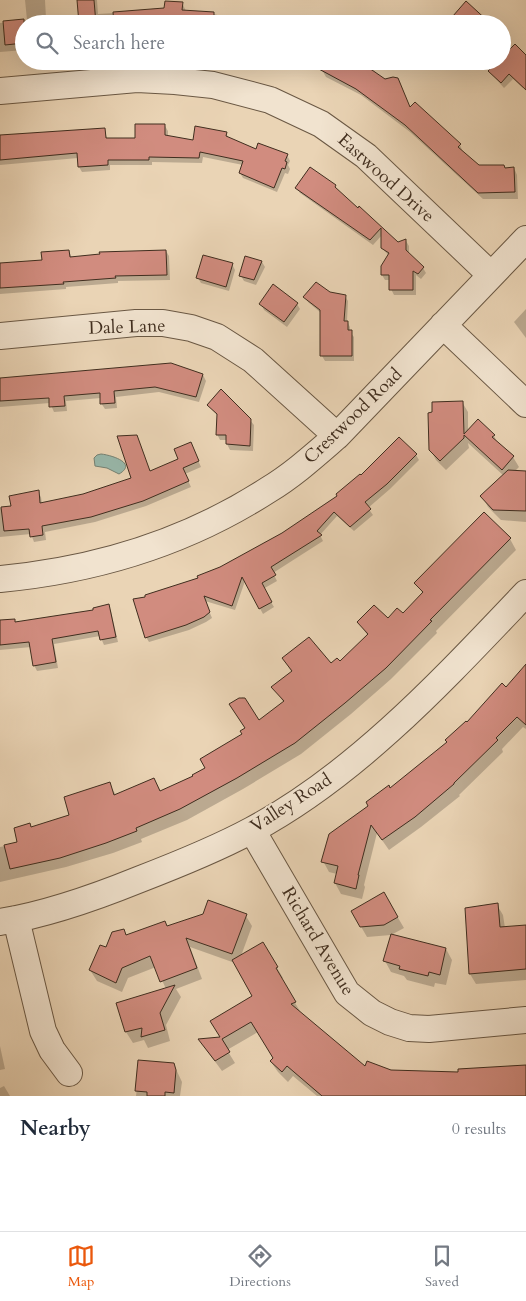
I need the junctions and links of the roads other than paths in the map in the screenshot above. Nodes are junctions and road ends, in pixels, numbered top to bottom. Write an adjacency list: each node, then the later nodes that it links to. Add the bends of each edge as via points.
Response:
1 (0, 92): 3 (street, Eastwood Drive, via 146,80 214,85 270,100 321,124 366,156)
2 (526, 239): 3 (street, Crestwood Road)
3 (491, 276): 4 (street, Crestwood Road)
4 (444, 325): 6 (street); 7 (street, Crestwood Road)
5 (0, 336): 7 (street, Dale Lane, via 136,323 191,328 217,337 253,360)
6 (526, 404)
7 (337, 436): 8 (street, Crestwood Road, via 269,490 177,538 88,566)
8 (0, 579)
9 (526, 593): 10 (street, Valley Road, via 446,678 362,753 306,796)
10 (252, 830): 11 (street, Valley Road, via 187,862 103,894); 12 (street, Richard Avenue, via 347,993 356,1002 390,1022 409,1028 429,1030)
11 (8, 920): 13 (street, via 43,1031)
12 (526, 1020)
13 (69, 1073)

